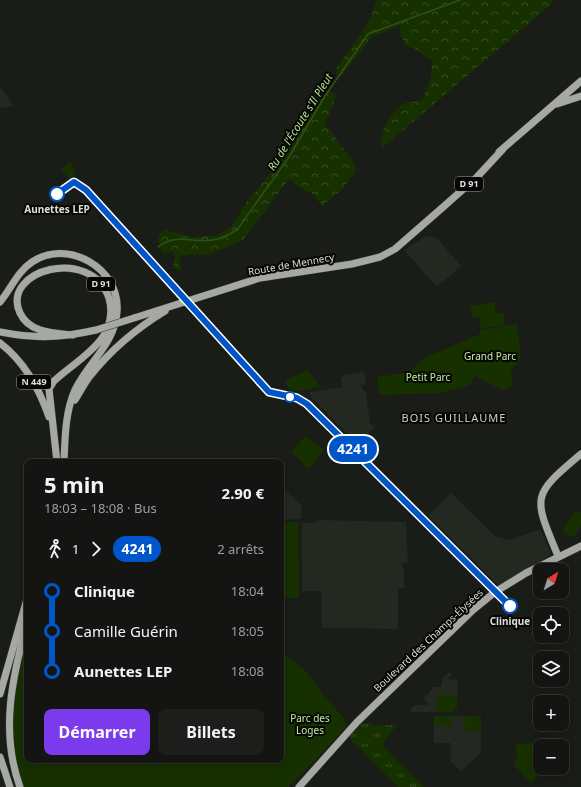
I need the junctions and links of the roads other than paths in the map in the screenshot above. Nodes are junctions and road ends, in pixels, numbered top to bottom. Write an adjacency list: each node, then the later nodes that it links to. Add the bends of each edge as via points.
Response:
1 (581, 81): 3 (main road, Route de Mennecy / D 91)
2 (581, 86): 3 (main road, Route de Mennecy / D 91)
3 (567, 92): 5 (main road, Route de Mennecy / D 91)
4 (581, 96): 5 (main road)
5 (553, 105): 7 (main road, Route de Mennecy / D 91, via 397,242 365,261 260,278)
6 (0, 302): 12 (main road, via 25,267 43,256 72,255 93,264 105,274 118,303 116,320 107,344 75,390)
7 (175, 305): 10 (main road, D 91, bridge, via 96,330); 12 (main road, D 91, via 142,326 122,343 90,376)
8 (0, 328): 10 (main road)
9 (0, 332): 10 (main road, via 41,338)
10 (69, 335): 13 (main road, D 91, via 46,332 33,327 23,319 17,303 19,291 30,278 66,267 83,270 100,282 110,302 111,317 106,332 97,344 51,386 49,395)
11 (0, 343): 13 (main road, N 449, via 18,359 30,376 44,401)
12 (71, 405): 16 (main road, D 91)
13 (54, 429): 15 (main road, D 91)
14 (581, 454): 18 (main road, via 546,485 540,499 541,511)
15 (57, 459)
16 (64, 459)
17 (581, 546): 18 (main road, Boulevard des Champs-Élysées)
18 (558, 556): 24 (main road, Boulevard des Champs-Élysées, via 504,586 473,610)
19 (24, 610): 21 (main road)
20 (24, 635): 23 (main road, via 13,678)
21 (0, 694)
22 (0, 717): 23 (main road)
23 (8, 717): 27 (main road, via 9,752)
24 (357, 722): 28 (main road, Boulevard des Champs-Élysées, via 347,728); 29 (main road, Boulevard des Champs-Élysées)
25 (0, 756): 26 (main road)
26 (10, 787)
27 (20, 787)
28 (293, 787)
29 (299, 787)

